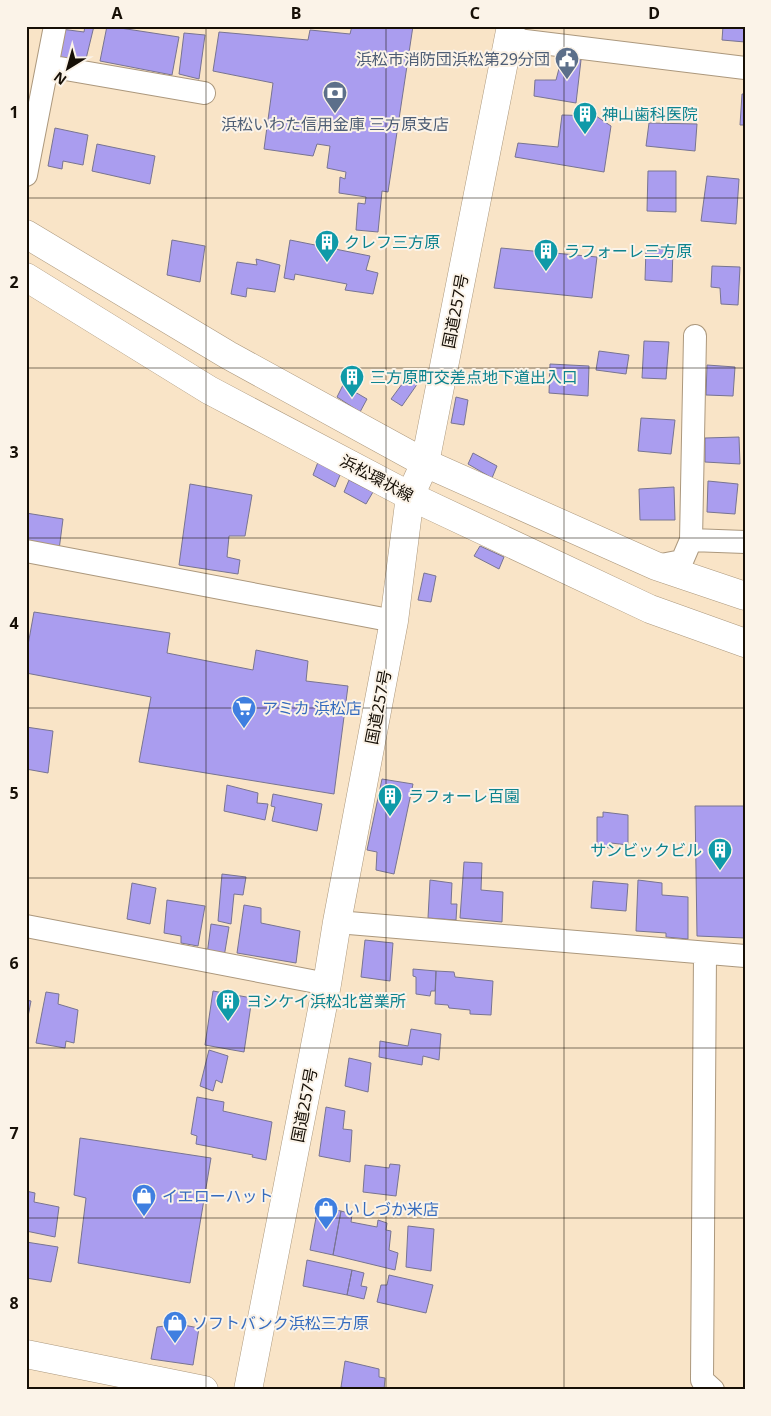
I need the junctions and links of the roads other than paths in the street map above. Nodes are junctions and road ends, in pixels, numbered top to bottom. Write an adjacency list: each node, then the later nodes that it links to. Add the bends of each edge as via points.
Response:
1 (55, 26): 3 (street)
2 (510, 32): 4 (street); 10 (main road, 国道257号)
3 (48, 66): 5 (street); 6 (street)
4 (745, 68)
5 (204, 93)
6 (26, 175)
7 (26, 234): 10 (main road, via 228,355)
8 (26, 277): 11 (main road, 浜松環状線, via 209,390)
9 (695, 336): 12 (street)
10 (425, 463): 11 (main road, 国道257号); 15 (main road)
11 (410, 496): 17 (main road, 国道257号); 18 (main road, 浜松環状線, via 650,610)
12 (691, 540): 13 (street); 15 (street, via 682,561)
13 (745, 542)
14 (26, 551): 17 (street)
15 (656, 566): 16 (main road)
16 (745, 596)
17 (394, 621): 19 (main road, 国道257号)
18 (745, 643)
19 (337, 922): 21 (street); 23 (main road, 国道257号)
20 (26, 926): 23 (street)
21 (705, 953): 22 (street); 27 (street, via 702,1380)
22 (745, 956)
23 (327, 984): 26 (main road, 国道257号)
24 (26, 1354): 25 (main road)
25 (204, 1390)
26 (248, 1390)
27 (713, 1390)

